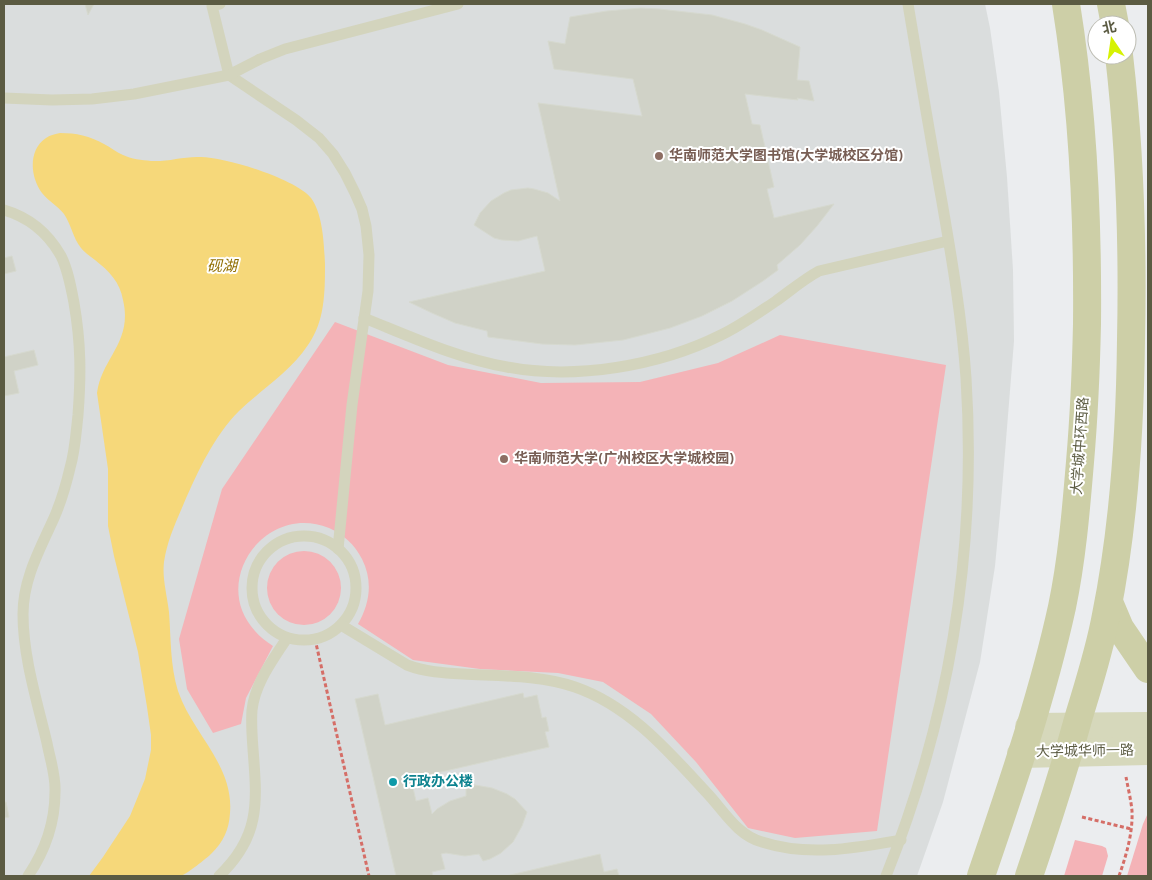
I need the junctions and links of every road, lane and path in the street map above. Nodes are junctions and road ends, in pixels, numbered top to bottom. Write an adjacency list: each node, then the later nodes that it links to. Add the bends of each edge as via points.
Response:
1 (220, 4): 6 (lane, via 212,6)
2 (458, 4): 6 (lane, via 285,49)
3 (908, 4): 9 (lane)
4 (1066, 4): 18 (main road, 大学城中环西路, via 1082,131 1087,251 1086,384 1069,569 1054,641)
5 (1120, 65): 12 (main road, via 1132,230 1131,385 1119,536)
6 (229, 75): 7 (lane, via 92,99); 10 (lane, via 319,138 345,172 362,209 368,240 369,277)
7 (4, 98)
8 (4, 210): 26 (lane, via 30,221 61,256 73,297 81,358 71,465 54,517 30,572 23,613 28,662 56,789 51,828)
9 (948, 241): 10 (lane, via 819,271 722,335 650,361 609,369 545,371 507,368 456,354); 25 (lane, via 966,376 969,469 966,530 948,671 927,756)
10 (364, 318): 11 (lane)
11 (338, 548): 13 (lane, via 354,572 356,591 352,609); 14 (lane, via 313,536 295,537 278,543 258,562 251,589 255,607 264,623)
12 (1108, 602): 16 (main road, via 1120,628); 19 (main road, via 1098,652)
13 (341, 625): 15 (lane); 25 (lane, via 418,670 539,679 594,695 643,728 672,755 739,830 761,842 810,850 851,848)
14 (287, 638): 15 (lane); 27 (lane, via 260,681 252,709 256,790 252,826 246,842)
15 (315, 639): 28 (path)
16 (1148, 669)
17 (1148, 726): 19 (street, 大学城华师一路)
18 (1029, 727): 19 (street, 大学城华师一路); 21 (main road, 大学城中环西路)
19 (1072, 740): 20 (street, 大学城华师一路); 21 (street, 大学城华师一路); 31 (main road)
20 (1148, 751)
21 (1021, 754): 30 (main road, 大学城中环西路)
22 (1125, 773): 24 (path, via 1132,810)
23 (1082, 817): 24 (path)
24 (1131, 829): 32 (path)
25 (900, 840): 29 (lane)
26 (28, 876)
27 (218, 876)
28 (369, 876)
29 (886, 876)
30 (981, 876)
31 (1028, 876)
32 (1119, 876)

